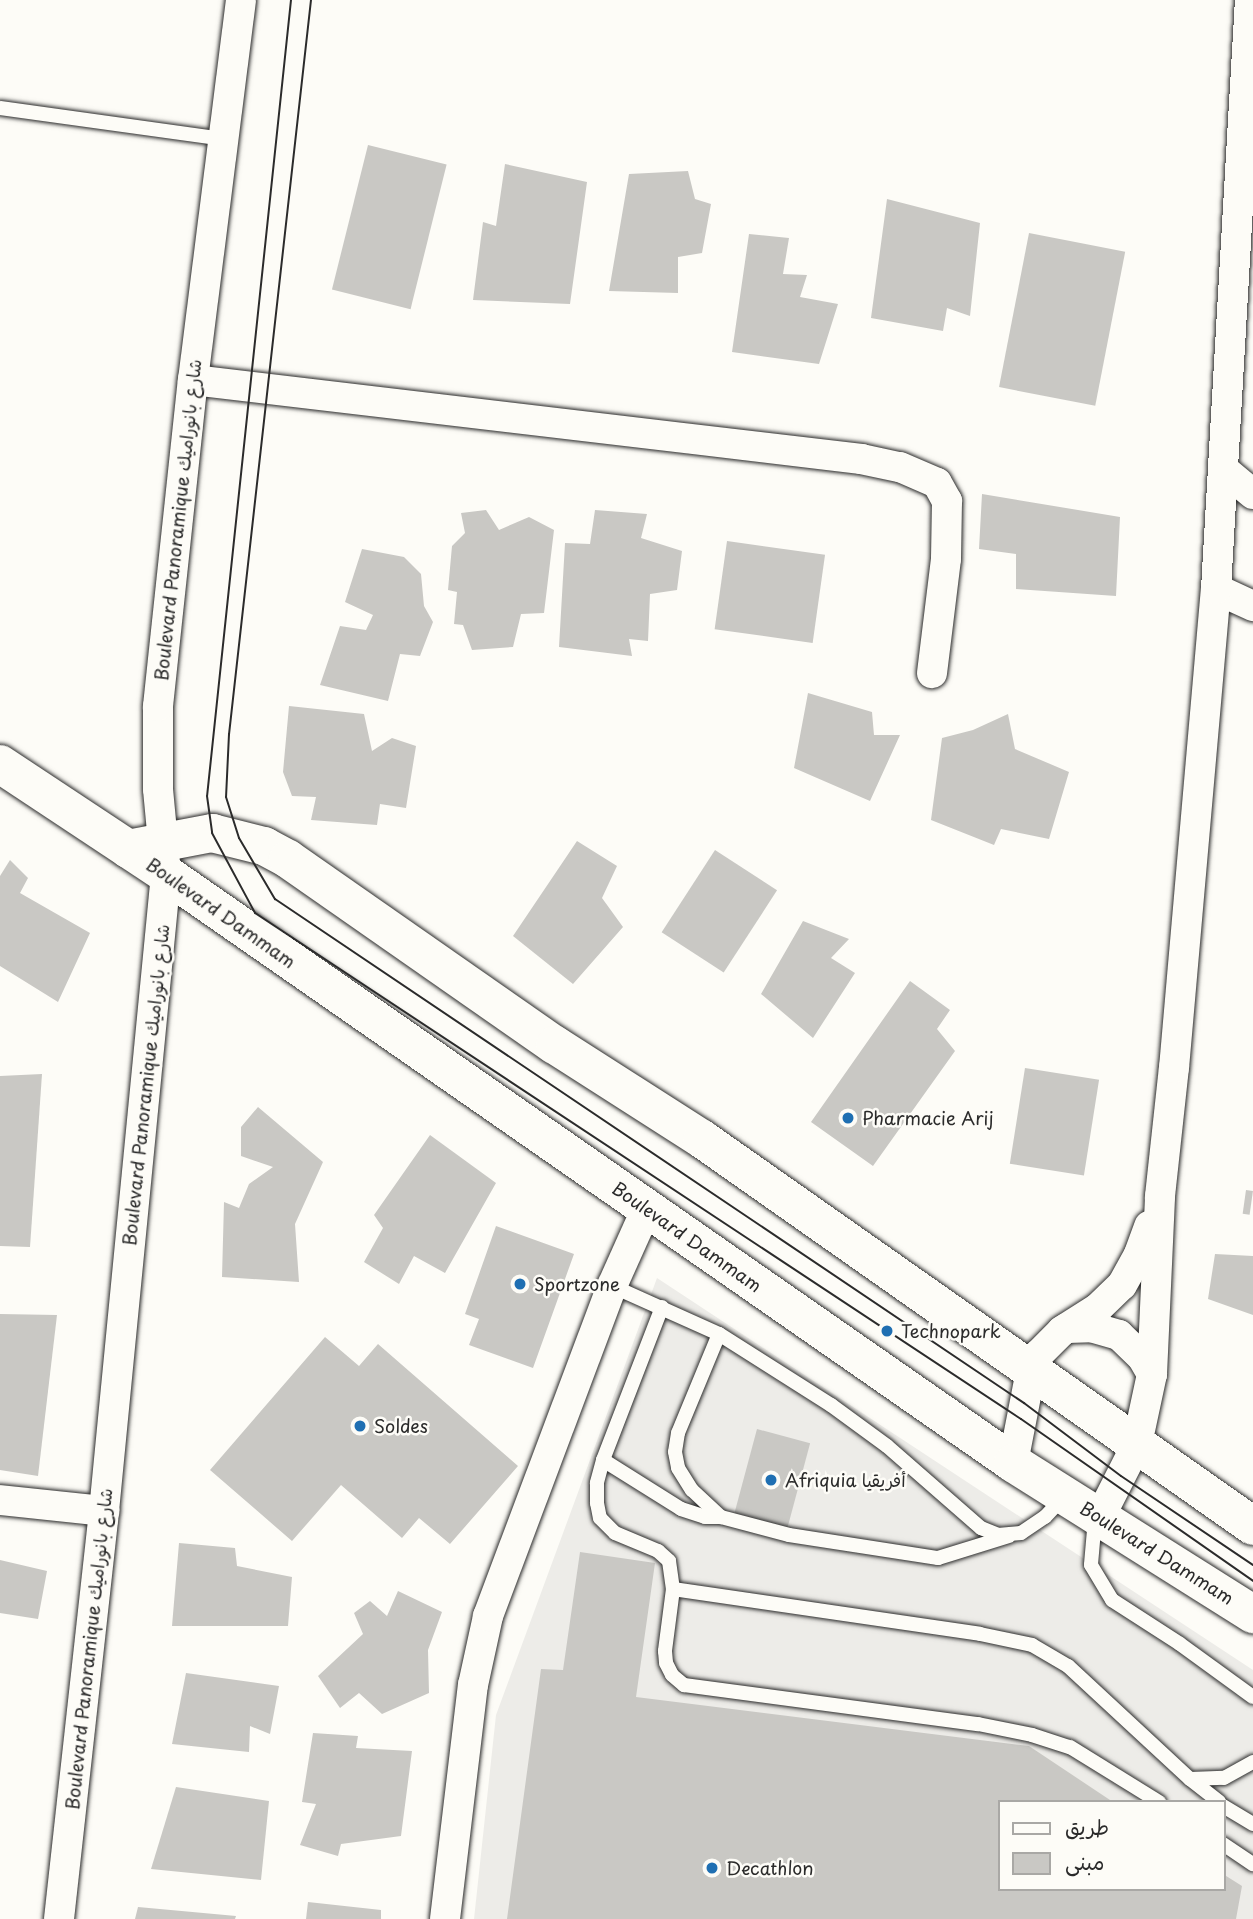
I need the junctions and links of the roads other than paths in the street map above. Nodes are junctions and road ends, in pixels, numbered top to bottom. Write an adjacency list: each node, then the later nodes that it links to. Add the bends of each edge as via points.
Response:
1 (241, 0): 4 (street, Boulevard Panoramique شارع بانوراميك)
2 (1250, 0): 5 (street)
3 (0, 108): 4 (lane)
4 (223, 139): 6 (street, Boulevard Panoramique شارع بانوراميك)
5 (1242, 337): 7 (street)
6 (193, 380): 11 (street, via 900,467 937,483 947,501 946,559); 13 (street, Boulevard Panoramique شارع بانوراميك, via 158,706 158,789)
7 (1223, 469): 8 (street); 9 (street)
8 (1253, 494)
9 (1216, 589): 10 (street); 14 (street)
10 (1253, 606)
11 (932, 673)
12 (0, 764): 13 (street, Boulevard Dammam, via 128,849)
13 (166, 857): 15 (street, Boulevard Dammam); 20 (street, Boulevard Dammam, via 212,833 264,846 288,859 555,1045 702,1139); 27 (street, Boulevard Panoramique شارع بانوراميك)
14 (1160, 1196): 18 (street, via 1122,1285); 21 (street)
15 (646, 1210): 16 (street); 24 (street, Boulevard Dammam)
16 (612, 1286): 17 (lane); 44 (street, via 488,1616 473,1685)
17 (662, 1307): 19 (lane); 23 (lane)
18 (1067, 1328): 20 (street, via 1039,1354); 21 (street, via 1091,1327 1119,1335)
19 (719, 1334): 28 (lane, via 678,1433 675,1452 678,1468 692,1490); 31 (lane, via 887,1446 981,1528 998,1535)
20 (1031, 1370): 22 (street, Boulevard Dammam); 24 (street)
21 (1152, 1374): 22 (street)
22 (1137, 1444): 29 (street); 30 (street, Boulevard Dammam)
23 (603, 1460): 28 (lane, via 674,1505 705,1517); 32 (lane, via 597,1483 600,1518 615,1533 658,1551 669,1561)
24 (1013, 1463): 25 (street, Boulevard Dammam)
25 (1066, 1495): 29 (street, Boulevard Dammam); 31 (lane, via 1029,1529)
26 (0, 1500): 27 (street)
27 (104, 1511): 43 (street, Boulevard Panoramique شارع بانوراميك)
28 (721, 1517): 31 (lane, via 789,1535 938,1558)
29 (1100, 1517): 33 (street, Boulevard Dammam); 34 (lane, via 1092,1540 1091,1565 1112,1600)
30 (1253, 1526)
31 (1013, 1534)
32 (673, 1589): 36 (lane, via 1032,1644 1068,1666); 37 (lane, via 666,1663 684,1685 1032,1735 1070,1747)
33 (1253, 1614)
34 (1253, 1697)
35 (1253, 1762): 36 (lane, via 1224,1778)
36 (1190, 1779): 38 (lane)
37 (1156, 1800)
38 (1216, 1800)
39 (1225, 1806): 40 (lane)
40 (1253, 1824)
41 (1225, 1845): 42 (lane)
42 (1253, 1864)
43 (59, 1919)
44 (445, 1919)

